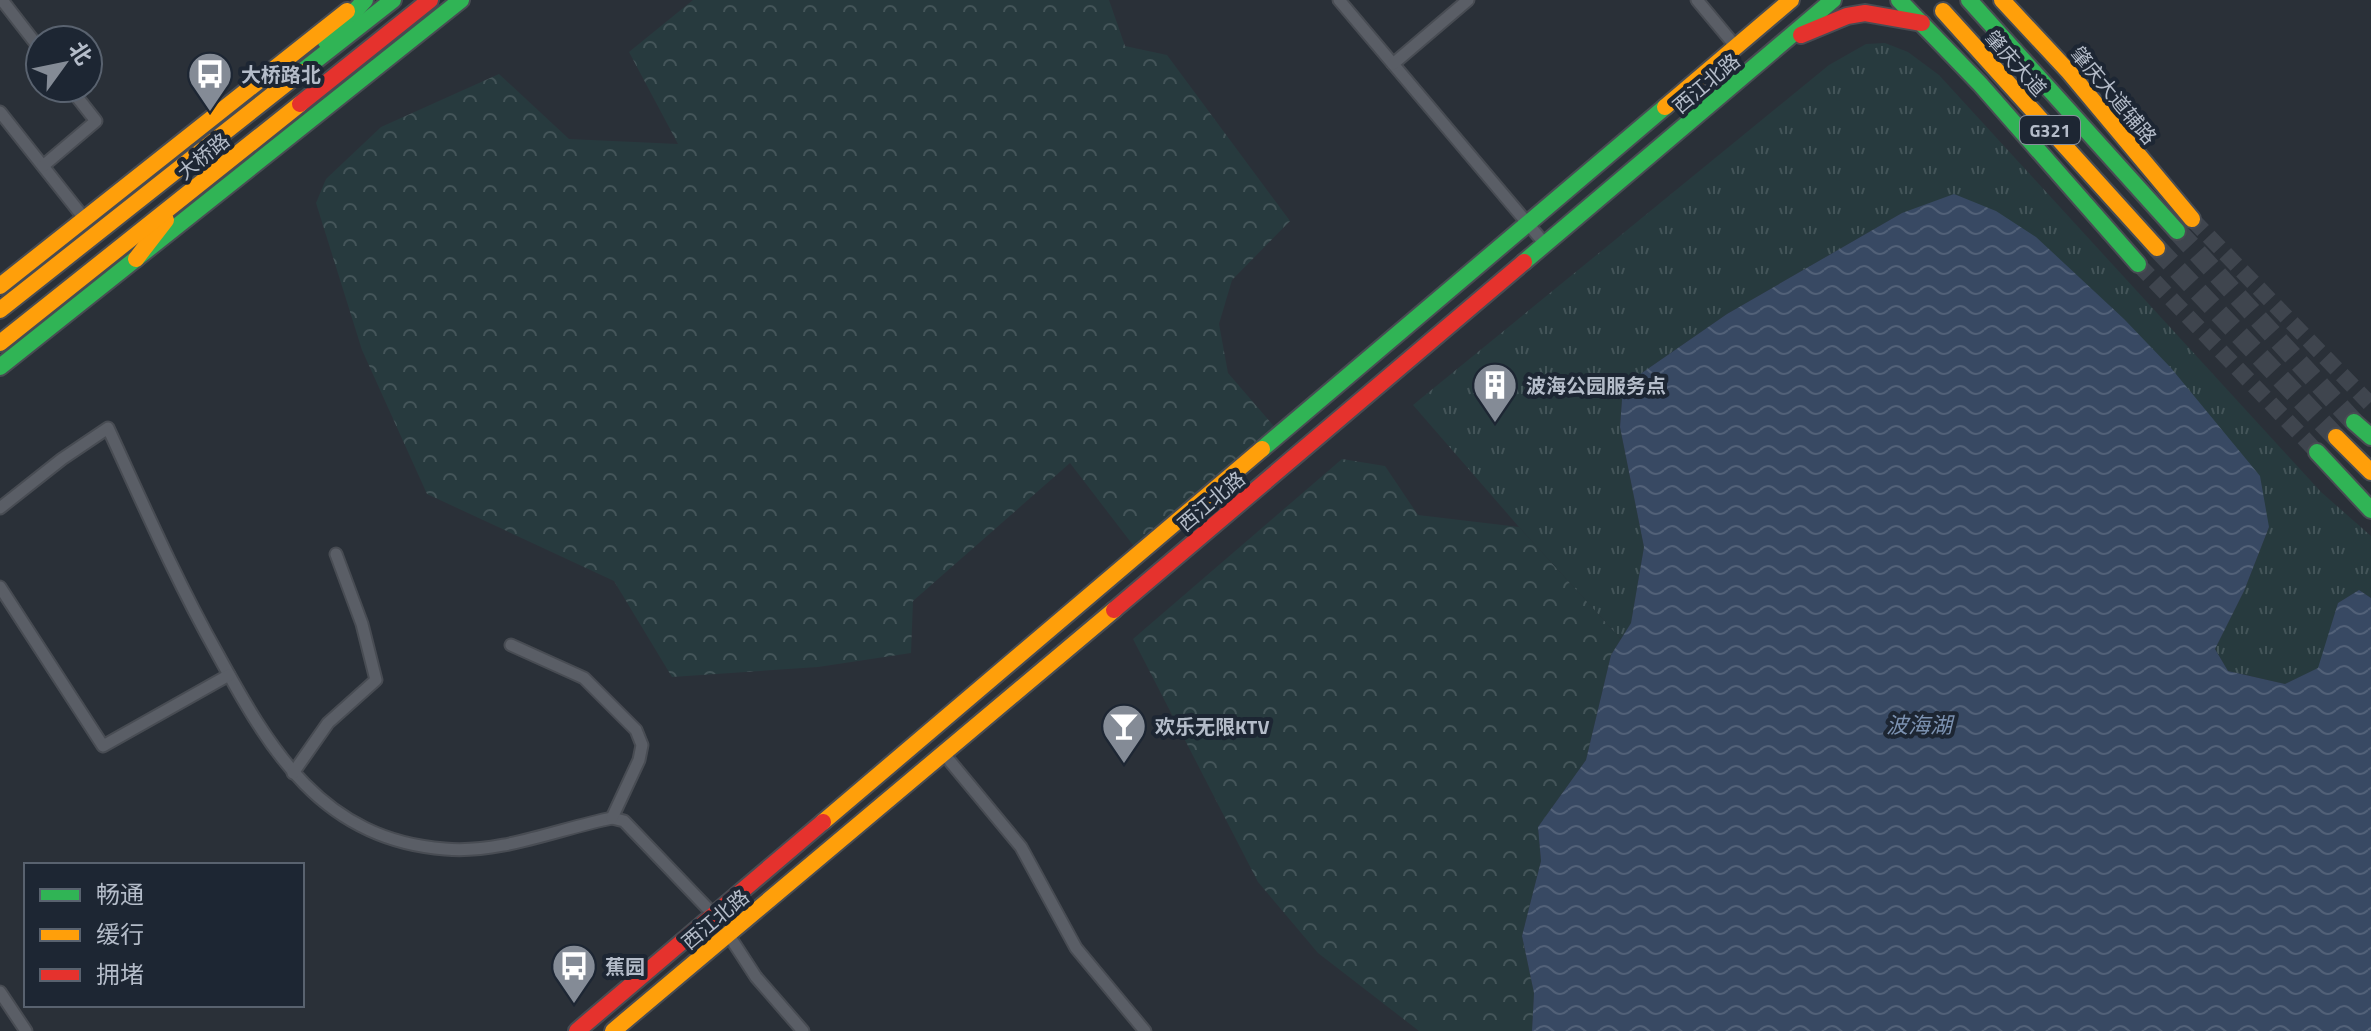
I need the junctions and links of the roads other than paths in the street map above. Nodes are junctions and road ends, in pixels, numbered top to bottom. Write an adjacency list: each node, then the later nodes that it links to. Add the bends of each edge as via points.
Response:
1 (2, 0): 18 (street)
2 (363, 0): 22 (main road); 27 (main road)
3 (393, 0): 22 (main road, 大桥路)
4 (430, 0): 26 (main road, 大桥路)
5 (461, 0): 33 (main road)
6 (1339, 0): 21 (street)
7 (1468, 0): 21 (street)
8 (1697, 0): 20 (street)
9 (1782, 0): 16 (main road)
10 (1791, 0): 16 (main road, 西江北路)
11 (1833, 0): 19 (main road, 西江北路)
12 (1899, 0): 17 (main road)
13 (1969, 0): 30 (main road, 肇庆大道 / G321)
14 (2002, 0): 28 (main road, 肇庆大道辅路)
15 (1943, 11): 32 (main road, 肇庆大道 / G321)
16 (1769, 20): 19 (main road); 20 (main road, 西江北路)
17 (1922, 23): 19 (main road, via 1865,13); 34 (main road)
18 (24, 28)
19 (1787, 41): 31 (main road, 西江北路)
20 (1737, 48): 29 (main road, 西江北路)
21 (1393, 64): 29 (street)
22 (283, 89): 36 (main road, 大桥路)
23 (83, 104): 25 (street, via 96,121)
24 (0, 112): 25 (street)
25 (43, 166): 27 (street)
26 (183, 198): 33 (main road); 37 (main road, 大桥路)
27 (84, 218): 35 (main road)
28 (2192, 219)
29 (1527, 224): 31 (street); 51 (main road, 西江北路)
30 (2177, 231)
31 (1545, 244): 53 (main road, 西江北路)
32 (2157, 248)
33 (136, 259): 38 (main road)
34 (2138, 264)
35 (0, 286)
36 (0, 310)
37 (0, 343)
38 (0, 367)
39 (2354, 422): 41 (main road)
40 (2336, 437): 43 (main road)
41 (2371, 437)
42 (2317, 452): 44 (main road)
43 (2371, 472)
44 (2351, 488): 45 (main road); 47 (main road)
45 (2371, 504)
46 (0, 508): 52 (street, via 108,428 181,590)
47 (2371, 510)
48 (336, 554): 55 (street, via 376,680 328,723)
49 (0, 587): 52 (street, via 103,746)
50 (511, 645): 56 (street, via 584,678 636,730 642,745 639,760)
51 (1006, 668): 53 (main road); 57 (main road, 西江北路)
52 (229, 675): 55 (street)
53 (1022, 687): 54 (main road, 西江北路)
54 (944, 754): 58 (main road, 西江北路); 65 (street, via 1021,847 1076,948)
55 (293, 773): 56 (street, via 350,821 393,841 446,850 494,846)
56 (612, 818): 57 (street, via 624,821)
57 (714, 915): 62 (main road, 西江北路)
58 (728, 934): 63 (main road, 西江北路); 64 (street, via 756,977)
59 (0, 992): 60 (street)
60 (4, 1007): 61 (street)
61 (26, 1031)
62 (577, 1031)
63 (613, 1031)
64 (803, 1031)
65 (1145, 1031)

